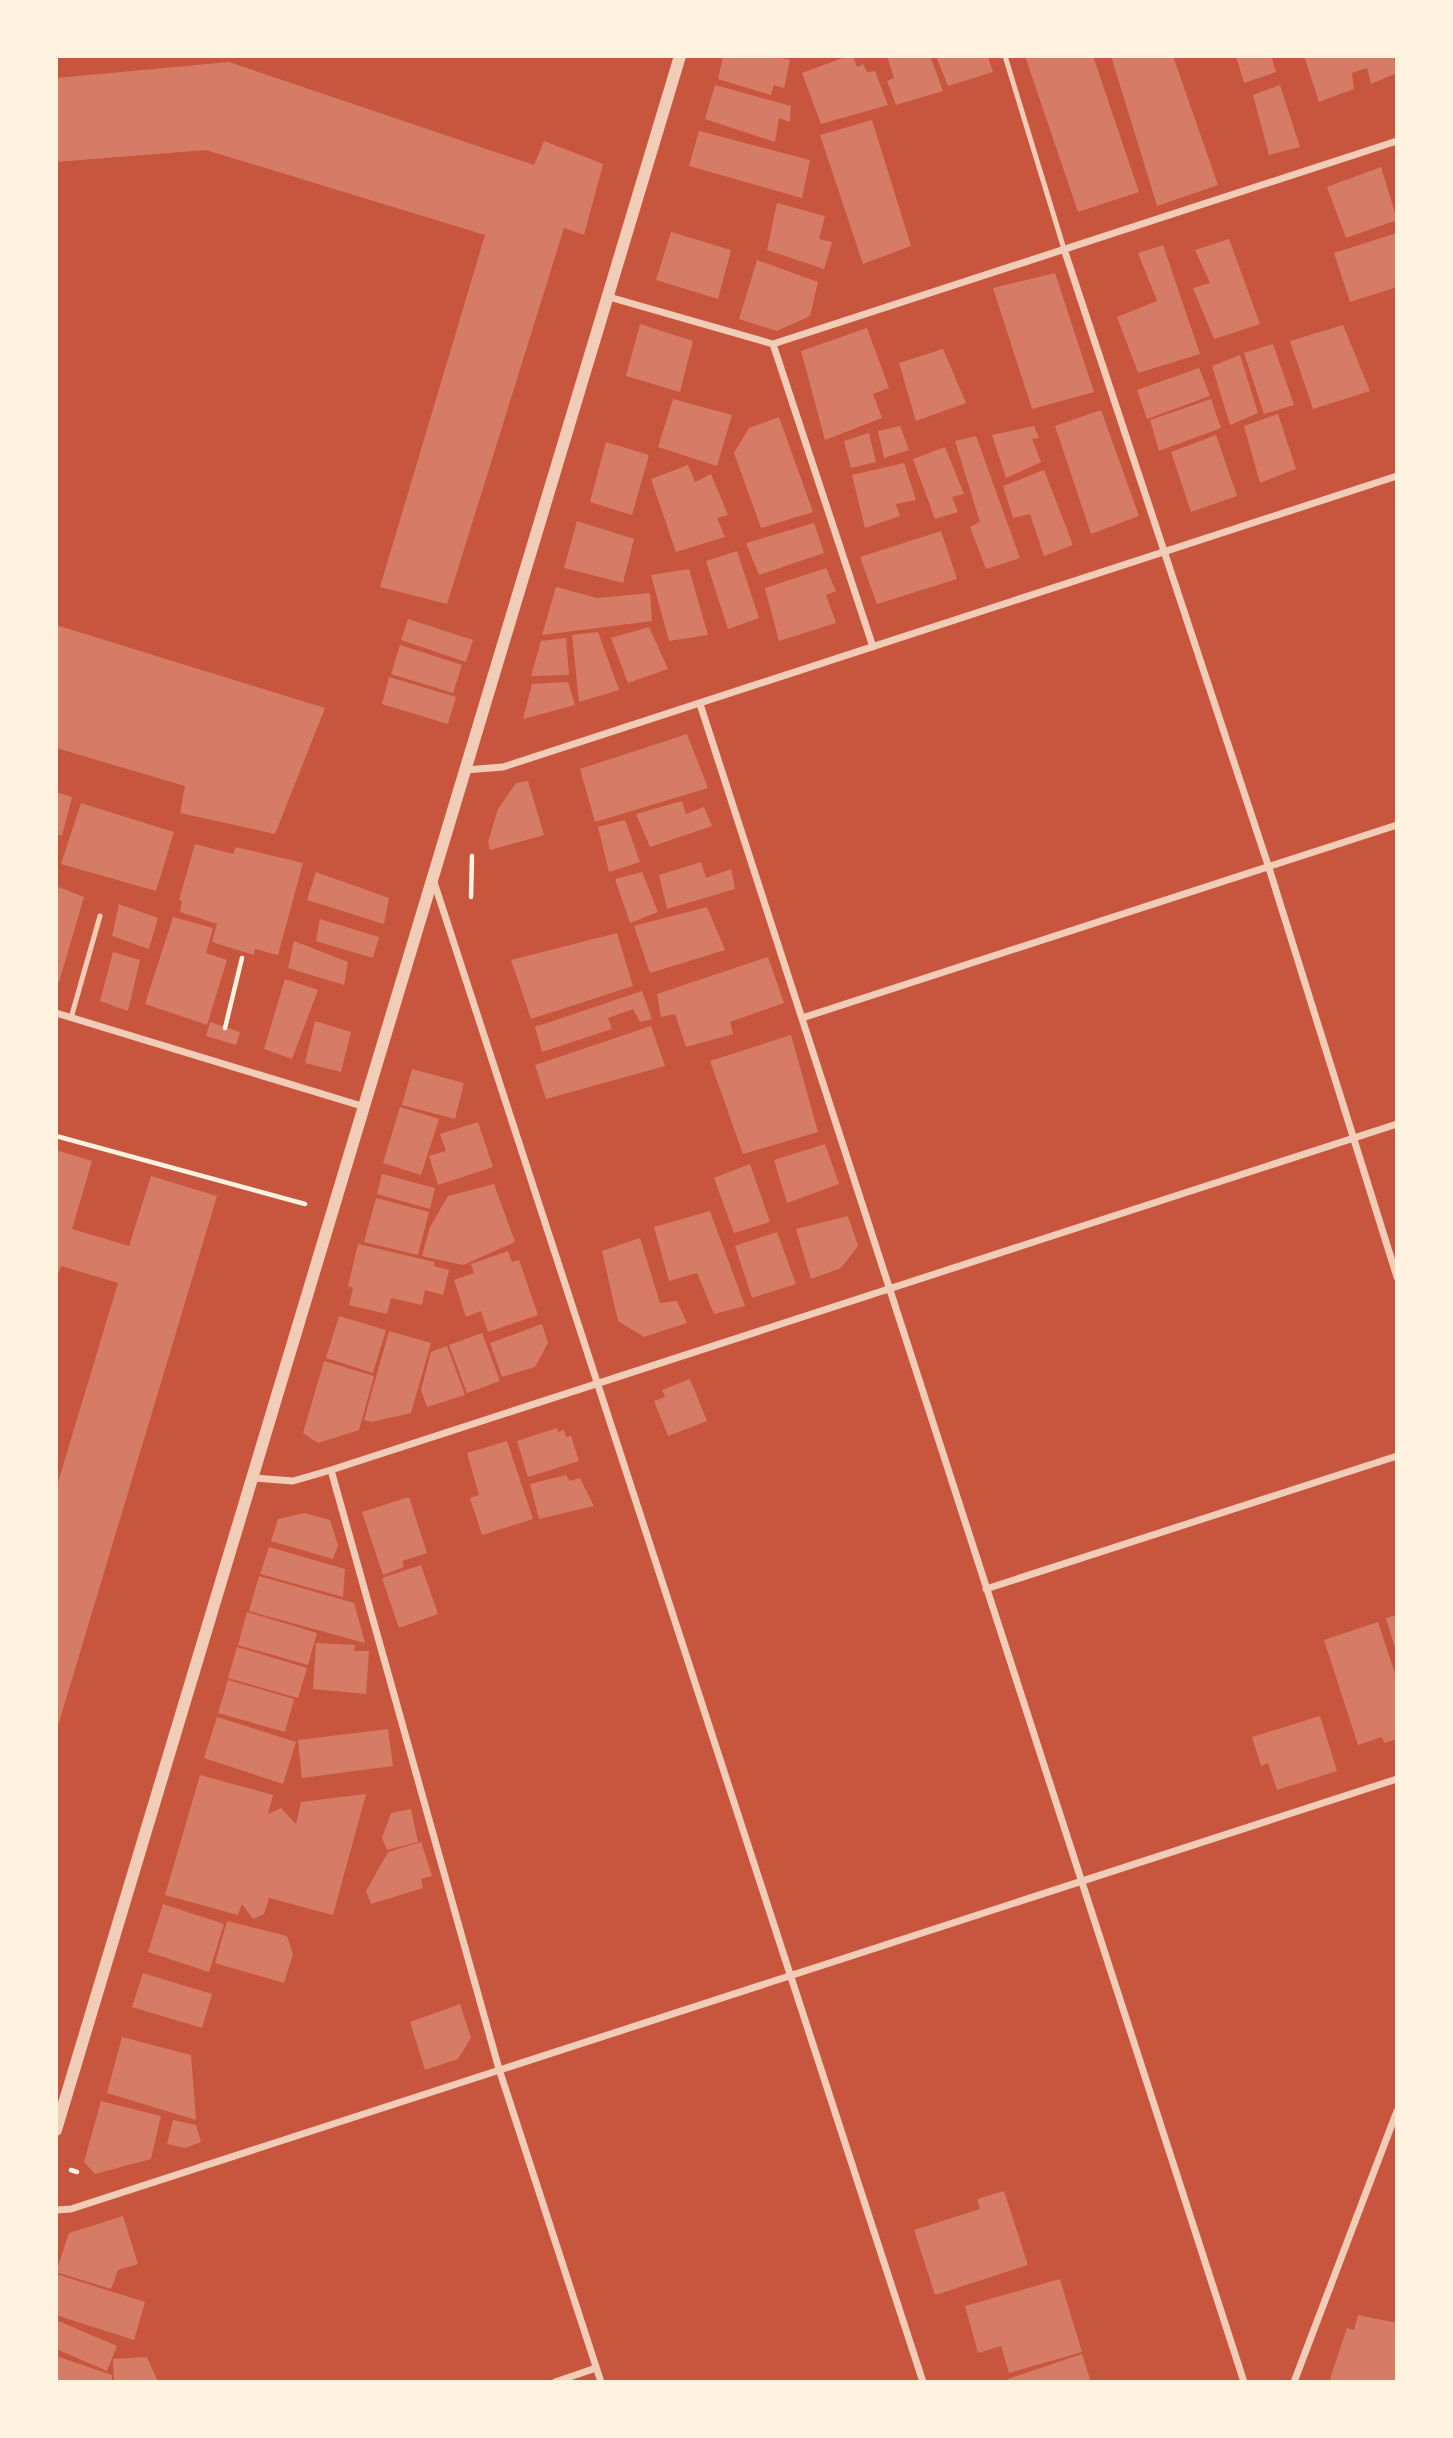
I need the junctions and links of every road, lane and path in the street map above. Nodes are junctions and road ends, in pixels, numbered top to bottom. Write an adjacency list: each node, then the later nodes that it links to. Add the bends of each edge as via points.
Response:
1 (680, 56): 5 (street)
2 (1005, 56): 4 (lane)
3 (1397, 141): 4 (street)
4 (1064, 248): 6 (street); 8 (street)
5 (609, 297): 6 (street); 11 (street)
6 (773, 344): 9 (street)
7 (1397, 476): 8 (street)
8 (1165, 551): 9 (street); 14 (street)
9 (873, 648): 10 (street)
10 (700, 704): 11 (street, via 503,767); 21 (street)
11 (465, 770): 15 (street)
12 (1397, 825): 14 (street)
13 (472, 852): 16 (path)
14 (1269, 868): 21 (street); 26 (street)
15 (432, 876): 23 (street); 30 (street)
16 (471, 897)
17 (100, 916): 20 (lane)
18 (242, 958): 22 (path)
19 (56, 1013): 20 (street)
20 (71, 1018): 23 (street)
21 (802, 1018): 29 (street)
22 (225, 1028)
23 (365, 1107): 33 (street)
24 (1397, 1124): 26 (street)
25 (56, 1136): 27 (path)
26 (1352, 1139): 28 (street); 29 (street)
27 (309, 1205)
28 (1397, 1277)
29 (891, 1288): 30 (street); 34 (street)
30 (597, 1382): 32 (street); 37 (street)
31 (1397, 1456): 34 (street)
32 (331, 1470): 33 (street, via 293,1480); 38 (street)
33 (253, 1478): 40 (street)
34 (986, 1589): 36 (street)
35 (1397, 1779): 36 (street)
36 (1082, 1882): 37 (street); 48 (street)
37 (791, 1976): 38 (street); 47 (street)
38 (499, 2069): 43 (street, via 71,2209); 44 (street)
39 (1397, 2111): 49 (street)
40 (56, 2130)
41 (71, 2170): 42 (path)
42 (77, 2172)
43 (56, 2210)
44 (596, 2368): 45 (street); 46 (street)
45 (555, 2382)
46 (601, 2382)
47 (923, 2382)
48 (1244, 2382)
49 (1294, 2382)

